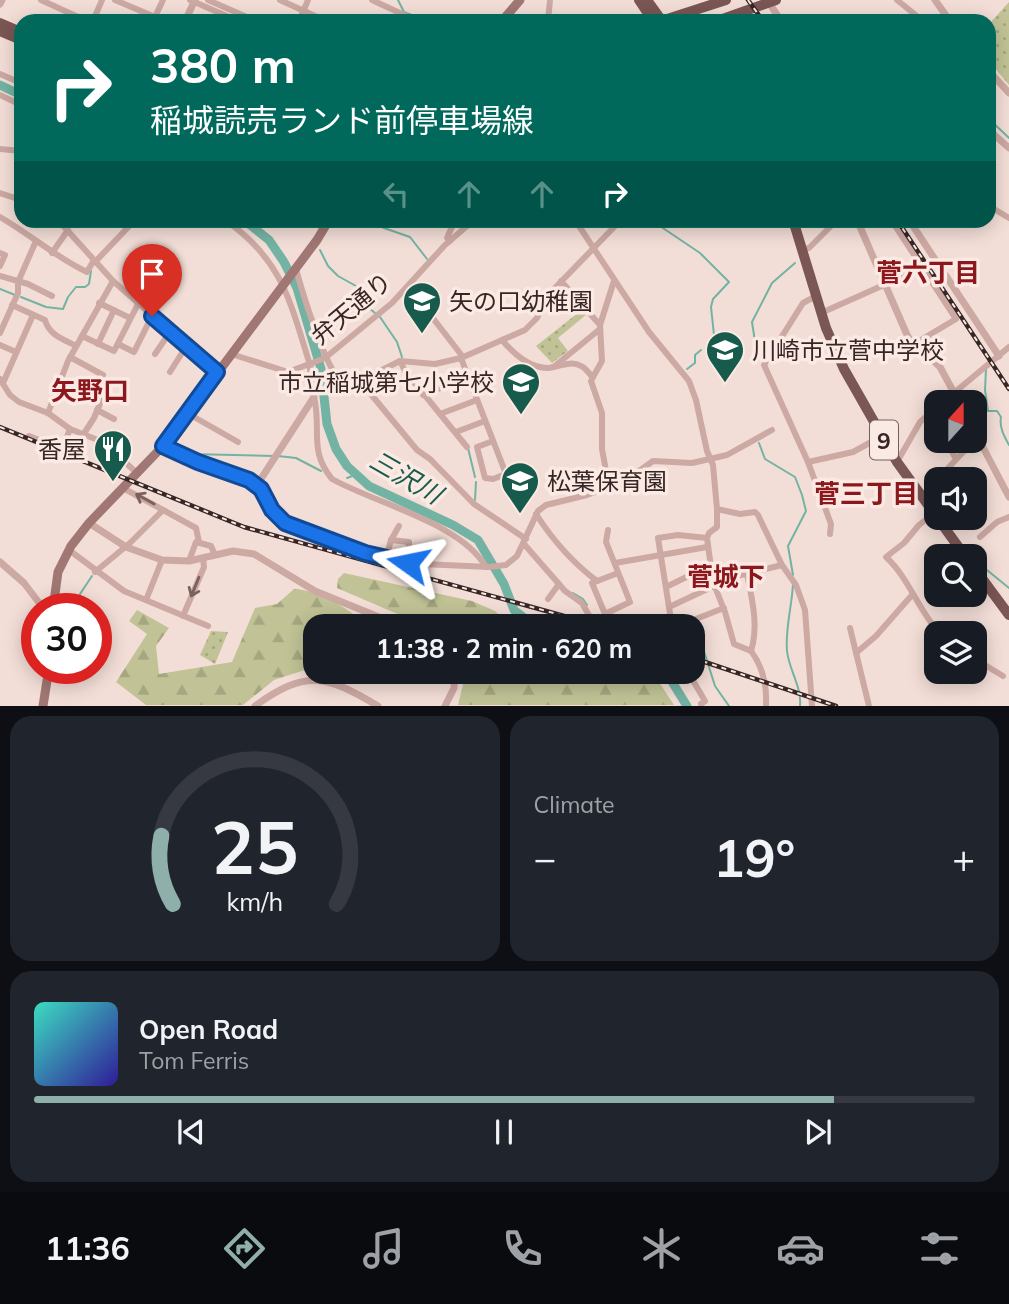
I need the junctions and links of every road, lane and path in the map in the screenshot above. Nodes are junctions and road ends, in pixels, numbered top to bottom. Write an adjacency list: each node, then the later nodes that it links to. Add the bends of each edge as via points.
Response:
1 (40, 0): 14 (street)
2 (115, 0): 15 (street)
3 (208, 0): 12 (street)
4 (280, 0): 13 (street)
5 (308, 0): 13 (street)
6 (372, 0): 21 (street)
7 (520, 0): 22 (main road)
8 (897, 0): 25 (street)
9 (193, 1): 12 (street)
10 (719, 1): 23 (main road)
11 (771, 1): 24 (main road)
12 (222, 10): 16 (street); 17 (street); 18 (street)
13 (304, 11): 19 (street); 20 (street)
14 (73, 14)
15 (144, 14)
16 (220, 14)
17 (228, 14)
18 (234, 14)
19 (302, 14)
20 (311, 14)
21 (402, 14)
22 (508, 14)
23 (682, 14)
24 (736, 14)
25 (914, 14)
26 (996, 79): 27 (street)
27 (1009, 93)
28 (20, 228): 44 (street)
29 (65, 228): 48 (street)
30 (68, 228): 49 (street)
31 (128, 228): 49 (street)
32 (235, 228): 58 (street, via 261,250)
33 (324, 228): 52 (main road)
34 (451, 228): 43 (street)
35 (464, 228): 43 (street, 弁天通り)
36 (580, 228): 45 (street)
37 (613, 228): 45 (street)
38 (794, 228): 46 (main road, 9)
39 (829, 228): 46 (street)
40 (860, 228): 59 (street)
41 (896, 228): 51 (street)
42 (914, 228): 87 (street)
43 (450, 240): 60 (street, 弁天通り)
44 (36, 242): 48 (street); 57 (street)
45 (593, 249): 55 (street); 56 (street)
46 (801, 250): 62 (main road, 9)
47 (0, 253): 50 (street, via 5,255)
48 (52, 253): 49 (street, via 87,272)
49 (96, 262): 54 (street)
50 (0, 266)
51 (922, 268): 59 (street); 78 (street, via 956,319)
52 (295, 270): 58 (main road); 90 (street)
53 (0, 276): 57 (street)
54 (113, 281): 63 (street); 64 (street)
55 (561, 281): 71 (street); 75 (street, via 531,325)
56 (614, 281): 71 (street); 127 (street, via 689,381)
57 (18, 282): 61 (street); 65 (street)
58 (285, 284): 86 (main road); 92 (street)
59 (885, 284): 67 (street); 78 (street)
60 (408, 286): 89 (street); 90 (street, 弁天通り)
61 (52, 296)
62 (816, 296): 67 (main road, 9); 129 (street, via 803,303 764,365)
63 (99, 303): 66 (street); 74 (street)
64 (138, 304): 69 (street); 70 (street)
65 (12, 305): 68 (street); 73 (street)
66 (114, 310): 70 (street); 76 (street)
67 (821, 313): 119 (main road, 9, via 840,362)
68 (33, 314): 81 (street, via 45,320 54,335); 83 (street)
69 (152, 316): 72 (street); 77 (street, via 134,352)
70 (130, 318): 77 (street)
71 (600, 327): 93 (street); 98 (street, via 602,361)
72 (170, 332): 80 (street); 85 (street)
73 (0, 334)
74 (82, 336): 76 (street); 81 (street)
75 (502, 340): 89 (street); 93 (street, via 532,365)
76 (99, 344): 77 (street, via 114,351)
77 (118, 344)
78 (914, 344): 84 (street); 102 (street, via 940,367)
79 (0, 345): 83 (street)
80 (187, 345): 94 (street); 95 (street)
81 (76, 346): 88 (street)
82 (1009, 347): 87 (street)
83 (16, 352): 100 (street)
84 (882, 353)
85 (155, 354)
86 (231, 354): 92 (street, 弁天通り, via 288,372); 95 (main road)
87 (999, 356): 103 (street)
88 (70, 357): 96 (street); 108 (street)
89 (462, 357): 91 (street, via 435,365); 97 (street)
90 (325, 358): 92 (street, 弁天通り); 99 (street, via 337,379)
91 (400, 361): 99 (street); 104 (street)
92 (310, 365): 105 (street)
93 (556, 365): 98 (street, via 580,365)
94 (170, 372)
95 (217, 372): 109 (main road)
96 (103, 375)
97 (468, 377): 104 (street); 106 (street)
98 (593, 377): 134 (street, via 602,413)
99 (360, 380): 153 (street, via 417,450 474,504)
100 (2, 381): 108 (street, via 19,402)
101 (106, 389): 107 (street)
102 (952, 390)
103 (959, 390)
104 (424, 395): 110 (street)
105 (314, 397): 133 (street); 170 (street, via 317,453 332,479 454,535)
106 (477, 400): 110 (street); 113 (street)
107 (97, 410): 111 (street); 117 (street)
108 (48, 413): 114 (street)
109 (187, 413): 120 (street); 122 (main road)
110 (440, 414): 116 (street)
111 (114, 419)
112 (924, 419): 130 (street)
113 (485, 421): 116 (street); 121 (street)
114 (70, 429): 117 (street); 118 (street, via 62,449)
115 (772, 430): 127 (street, via 727,455)
116 (456, 432): 123 (street)
117 (83, 435): 132 (street, via 108,445)
118 (29, 436)
119 (882, 436): 129 (street, via 853,452); 130 (main road, 9)
120 (238, 442)
121 (493, 442): 121 (street, via 477,447 485,478 493,480 506,474)
122 (163, 446): 132 (main road); 133 (street)
123 (467, 447)
124 (953, 453): 128 (street)
125 (962, 453): 128 (street)
126 (985, 453): 138 (street)
127 (710, 458): 134 (street, via 692,463 649,462); 140 (street)
128 (956, 459): 131 (street)
129 (808, 462): 149 (street, via 831,524)
130 (897, 463): 137 (main road, 9)
131 (949, 467)
132 (138, 474): 135 (main road)
133 (257, 485): 162 (street, via 285,523)
134 (609, 487): 142 (street, via 546,505)
135 (123, 488): 141 (street, one-way to 135); 145 (main road)
136 (924, 494): 137 (street)
137 (921, 497): 139 (main road, 9)
138 (1009, 497)
139 (924, 501)
140 (717, 509): 151 (street, via 717,527); 168 (street, via 755,512)
141 (165, 511): 154 (street, via 196,528); 156 (street)
142 (536, 514): 153 (street); 174 (street)
143 (1009, 517): 150 (street)
144 (924, 521): 181 (street, via 886,557 899,569)
145 (89, 523): 156 (street); 158 (main road)
146 (399, 526): 152 (street)
147 (608, 530): 166 (street, via 606,542)
148 (945, 530): 155 (main road, 9)
149 (830, 534)
150 (980, 537)
151 (707, 538): 157 (street); 160 (street, via 658,538)
152 (391, 540): 162 (street); 165 (street, via 409,542)
153 (525, 541): 170 (street, via 517,556); 175 (street)
154 (199, 542): 159 (street, via 211,546); 164 (street, via 194,543)
155 (956, 544)
156 (126, 547): 163 (street); 171 (street)
157 (708, 547): 160 (street); 169 (street)
158 (69, 550): 171 (street); 180 (main road)
159 (215, 555): 161 (street); 186 (street, via 233,551 254,554 314,591)
160 (661, 556): 166 (street); 178 (street)
161 (203, 558): 164 (street); 191 (street, one-way to 191, via 204,567)
162 (386, 559): 165 (street)
163 (162, 560): 164 (street); 183 (street)
164 (189, 561)
165 (408, 563): 170 (street)
166 (615, 563): 172 (street)
167 (1, 564): 179 (street)
168 (782, 565): 173 (street); 208 (street, via 805,610)
169 (709, 566): 176 (street); 178 (street)
170 (488, 567)
171 (96, 572): 183 (street)
172 (618, 573): 174 (street); 174 (street, via 630,602 604,614 593,583)
173 (747, 574): 176 (street); 195 (street, via 755,624)
174 (597, 581)
175 (559, 584): 182 (street); 187 (street)
176 (714, 584): 184 (street); 185 (street)
177 (987, 585): 190 (main road)
178 (666, 587): 184 (street)
179 (32, 593)
180 (55, 593)
181 (912, 595): 192 (street); 196 (street)
182 (548, 599)
183 (146, 600): 191 (street)
184 (669, 607): 188 (street)
185 (724, 608): 189 (street); 195 (street, via 734,644)
186 (371, 614)
187 (588, 614)
188 (670, 614)
189 (705, 615)
190 (1009, 615)
191 (183, 616): 193 (street)
192 (931, 621)
193 (208, 626)
194 (850, 628): 196 (street)
195 (751, 651): 207 (street, via 765,681)
196 (856, 653): 209 (street)
197 (987, 666): 198 (street)
198 (1003, 676)
199 (46, 684): 203 (main road)
200 (454, 684): 206 (street)
201 (695, 684): 202 (street, via 705,701)
202 (701, 704)
203 (43, 705)
204 (255, 705): 205 (street, via 287,685 313,680 345,687)
205 (378, 705)
206 (444, 705)
207 (766, 705)
208 (812, 705)
209 (869, 705)

